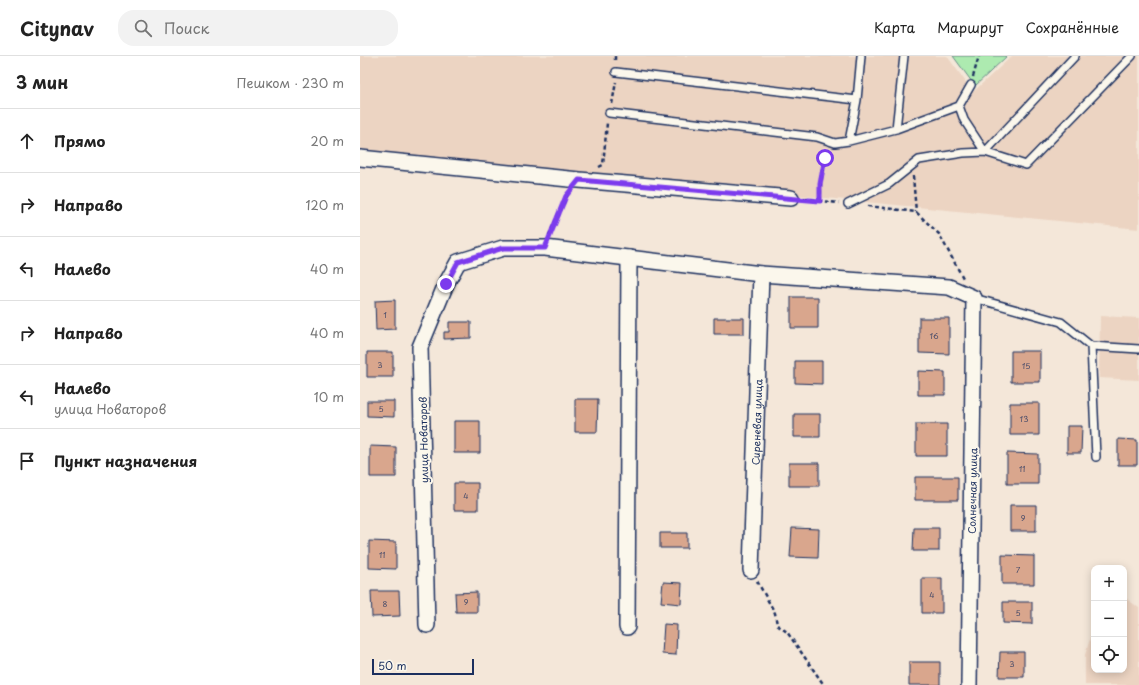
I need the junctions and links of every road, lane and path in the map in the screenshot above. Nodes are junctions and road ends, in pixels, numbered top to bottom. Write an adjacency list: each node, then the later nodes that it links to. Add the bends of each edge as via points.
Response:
1 (615, 56): 7 (path)
2 (861, 56): 9 (lane)
3 (904, 56): 12 (lane)
4 (979, 56): 8 (path)
5 (1075, 56): 15 (lane)
6 (1132, 56): 15 (lane, via 1026,165)
7 (616, 72): 9 (lane); 11 (path, via 617,87)
8 (971, 85): 10 (lane)
9 (857, 100): 13 (lane)
10 (959, 106): 12 (lane); 15 (lane, via 964,120)
11 (609, 113): 14 (lane, via 818,137); 18 (path, via 603,165)
12 (896, 129): 13 (lane)
13 (849, 141): 14 (lane)
14 (835, 144): 20 (path, via 825,158)
15 (985, 152): 17 (lane)
16 (360, 158): 18 (street)
17 (919, 160): 21 (lane, via 889,184); 22 (path, via 913,177)
18 (579, 180): 19 (street); 23 (path, via 566,196)
19 (791, 198): 20 (path)
20 (820, 201): 21 (path)
21 (848, 204): 22 (path)
22 (916, 212): 26 (path, via 939,234)
23 (545, 248): 24 (street); 32 (street, улица Новаторов, via 503,248 458,262 420,347)
24 (629, 258): 25 (street); 33 (street)
25 (761, 274): 27 (street, via 948,287); 31 (street, Сиреневая улица)
26 (964, 278)
27 (974, 298): 28 (lane, via 1061,322); 35 (street, Солнечная улица)
28 (1091, 346): 29 (lane); 30 (lane)
29 (1139, 348)
30 (1096, 457)
31 (751, 570): 34 (path, via 775,613 777,626 787,632)
32 (427, 625)
33 (627, 627)
34 (824, 685)
35 (969, 685)

